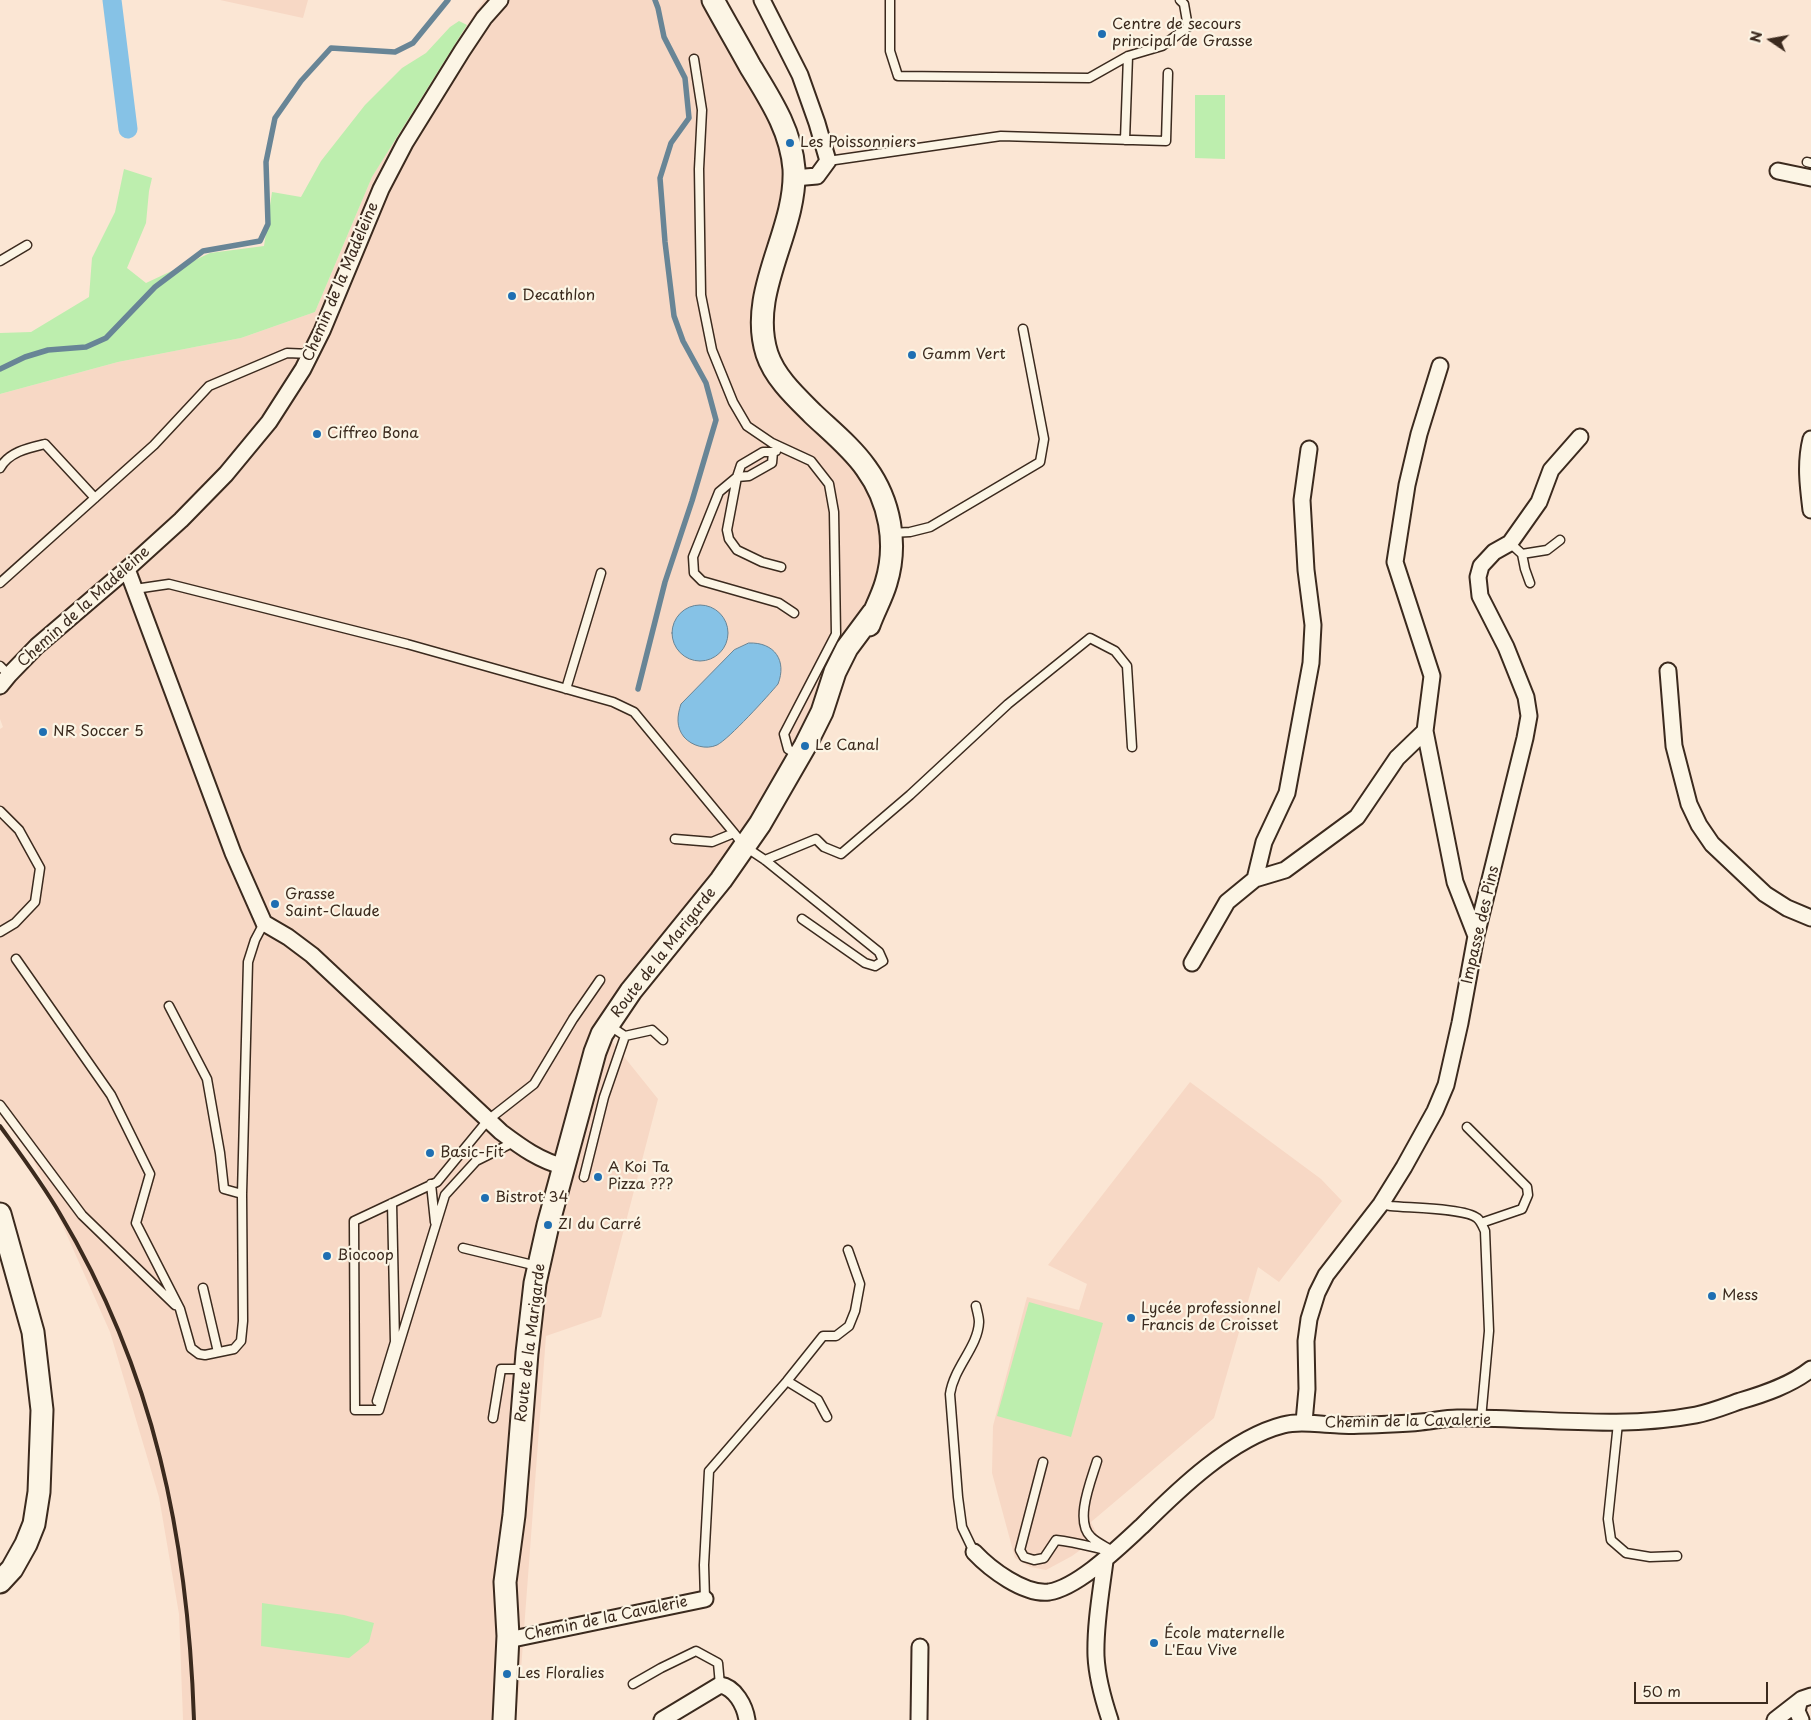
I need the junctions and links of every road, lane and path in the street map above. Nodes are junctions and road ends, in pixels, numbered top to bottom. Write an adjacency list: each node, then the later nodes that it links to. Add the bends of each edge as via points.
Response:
1 (500, 0): 17 (street, Chemin de la Madeleine, via 466,45 405,143 380,190)
2 (713, 0): 12 (main road, Route de la Marigarde, via 773,101 790,143)
3 (762, 0): 10 (street, via 800,75)
4 (890, 0): 6 (lane, via 890,51 898,76 1090,78)
5 (1180, 0): 6 (lane, via 1184,4 1188,27 1162,46)
6 (1128, 56): 9 (lane)
7 (694, 59): 21 (lane, via 702,110 699,169 701,296 712,350 733,402 747,426)
8 (1168, 73): 9 (lane, via 1166,141)
9 (1125, 140): 10 (lane, via 1001,136)
10 (828, 161): 12 (street, via 817,176)
11 (1778, 171): 13 (street)
12 (794, 178): 28 (main road, Route de la Marigarde, via 791,203 763,308 767,355 792,394 866,467 887,510)
13 (1811, 178)
14 (27, 245): 15 (lane)
15 (0, 260)
16 (1023, 329): 28 (lane, via 1044,439 1040,462 930,527)
17 (311, 354): 26 (lane, via 287,353 209,386 154,445); 33 (street, Chemin de la Madeleine, via 269,422 226,474)
18 (1440, 366): 42 (street, via 1407,485 1395,562 1432,676)
19 (1580, 437): 30 (street, Impasse des Pins, via 1551,470 1539,502)
20 (1811, 439): 27 (street, via 1807,467)
21 (781, 448): 23 (lane); 44 (lane, via 811,461 829,484 834,512 836,634 784,734 788,749)
22 (1309, 449): 49 (street, via 1302,500 1313,625 1311,663 1287,793 1264,842)
23 (773, 452): 25 (lane, via 763,452 741,465); 25 (lane, via 772,463 749,476)
24 (0, 468): 26 (lane, via 4,461 25,448 45,444)
25 (737, 477): 32 (lane, via 726,530 737,550); 38 (lane, via 719,492 693,557 694,573 702,581 779,603)
26 (95, 498): 35 (lane)
27 (1811, 510)
28 (892, 533): 44 (main road, Route de la Marigarde, via 886,584 873,613 835,672 822,712)
29 (1560, 540): 31 (lane, via 1547,550)
30 (1510, 543): 31 (lane); 54 (street, Impasse des Pins, via 1494,552 1480,566 1480,596 1516,671 1529,716)
31 (1522, 554): 36 (lane)
32 (781, 567)
33 (127, 569): 37 (street); 40 (street, Chemin de la Madeleine)
34 (601, 573): 41 (lane)
35 (0, 583)
36 (1530, 583)
37 (135, 589): 41 (lane, via 169,584 407,644); 52 (street, via 233,853)
38 (794, 613)
39 (1668, 671): 50 (street, via 1674,746 1689,804 1699,826 1712,844 1765,894)
40 (3, 676)
41 (566, 689): 47 (lane, via 613,702 634,712)
42 (1425, 731): 49 (street, via 1397,758 1357,817 1285,870); 54 (street, via 1455,882)
43 (1132, 747): 48 (lane, via 1127,666 1115,651 1090,638 1008,704 842,854 824,847 816,839)
44 (800, 756): 47 (main road, Route de la Marigarde, via 774,800)
45 (0, 811): 53 (lane, via 19,830 40,868 35,902)
46 (675, 838): 47 (lane, via 712,842)
47 (739, 839): 48 (lane); 59 (main road, Route de la Marigarde, via 715,887 631,992)
48 (765, 860): 51 (lane, via 879,952 883,961 874,966 865,963)
49 (1255, 879): 56 (street, via 1227,902)
50 (1811, 918)
51 (802, 919)
52 (264, 923): 62 (street, via 312,955); 68 (lane, via 248,962)
53 (0, 932)
54 (1476, 936): 70 (street, Impasse des Pins, via 1446,1085 1421,1139)
55 (16, 959): 79 (lane, via 111,1095 150,1174 136,1223)
56 (1192, 963)
57 (600, 980): 62 (lane, via 534,1084)
58 (169, 1006): 68 (lane, via 207,1079 224,1189)
59 (616, 1030): 60 (lane, via 652,1030); 65 (main road, Route de la Marigarde, via 602,1034); 66 (lane)
60 (663, 1040)
61 (0, 1105): 79 (lane, via 82,1214)
62 (488, 1120): 64 (street); 67 (lane, via 437,1182)
63 (1467, 1127): 72 (lane, via 1526,1187 1528,1195 1522,1209)
64 (514, 1142): 65 (street, via 537,1157); 73 (lane, via 476,1161 445,1194)
65 (565, 1167): 76 (main road, Route de la Marigarde)
66 (584, 1177)
67 (431, 1184): 69 (lane); 73 (lane)
68 (242, 1194): 80 (lane, via 244,1321 241,1340 234,1349)
69 (392, 1203): 84 (lane, via 395,1342); 84 (lane, via 354,1221 355,1410)
70 (1381, 1204): 72 (lane, via 1463,1212 1476,1217); 88 (street, Impasse des Pins, via 1326,1275 1317,1293 1306,1341)
71 (0, 1214): 95 (main road, via 33,1332 42,1410 39,1492 34,1524 12,1569)
72 (1481, 1223): 87 (lane, via 1485,1231 1489,1331)
73 (435, 1226): 84 (lane, via 389,1382 379,1410)
74 (463, 1248): 76 (lane)
75 (848, 1250): 83 (lane, via 860,1284 849,1326 836,1336 823,1336)
76 (539, 1266): 81 (main road, Route de la Marigarde)
77 (203, 1288): 80 (lane)
78 (976, 1306): 92 (lane, via 979,1321 975,1340 952,1381 950,1394 962,1528)
79 (180, 1310): 80 (lane, via 191,1348 198,1354)
80 (218, 1352)
81 (526, 1369): 86 (lane, via 501,1369); 97 (main road, Route de la Marigarde, via 505,1582)
82 (1811, 1369): 89 (street, Chemin de la Cavalerie, via 1760,1395 1698,1415)
83 (787, 1381): 85 (lane, via 818,1400); 96 (lane, via 709,1471)
84 (374, 1410)
85 (827, 1417)
86 (493, 1418)
87 (1481, 1419): 88 (street, Chemin de la Cavalerie, via 1338,1426); 89 (street, Chemin de la Cavalerie)
88 (1304, 1422): 93 (street, Chemin de la Cavalerie, via 1268,1429 1224,1455)
89 (1618, 1424): 94 (lane, via 1608,1519 1611,1540 1626,1553 1650,1557)
90 (1044, 1462): 93 (lane, via 1020,1550 1024,1557 1044,1558 1056,1540 1094,1548)
91 (1097, 1462): 93 (lane, via 1085,1500 1083,1526)
92 (974, 1552): 93 (street, Chemin de la Cavalerie, via 991,1568 1017,1584 1047,1592 1071,1582)
93 (1110, 1556): 106 (street, via 1098,1619 1096,1656)
94 (1677, 1556)
95 (0, 1582)
96 (705, 1598): 97 (street, Chemin de la Cavalerie)
97 (508, 1640): 102 (main road, Route de la Marigarde)
98 (920, 1647): 105 (street)
99 (633, 1684): 100 (lane, via 696,1650 718,1663)
100 (720, 1686): 103 (street); 104 (street, via 726,1686 738,1696)
101 (1808, 1697): 107 (street); 108 (street, via 1797,1711)
102 (504, 1720)
103 (662, 1720)
104 (747, 1720)
105 (919, 1720)
106 (1110, 1720)
107 (1775, 1720)
108 (1800, 1720)

